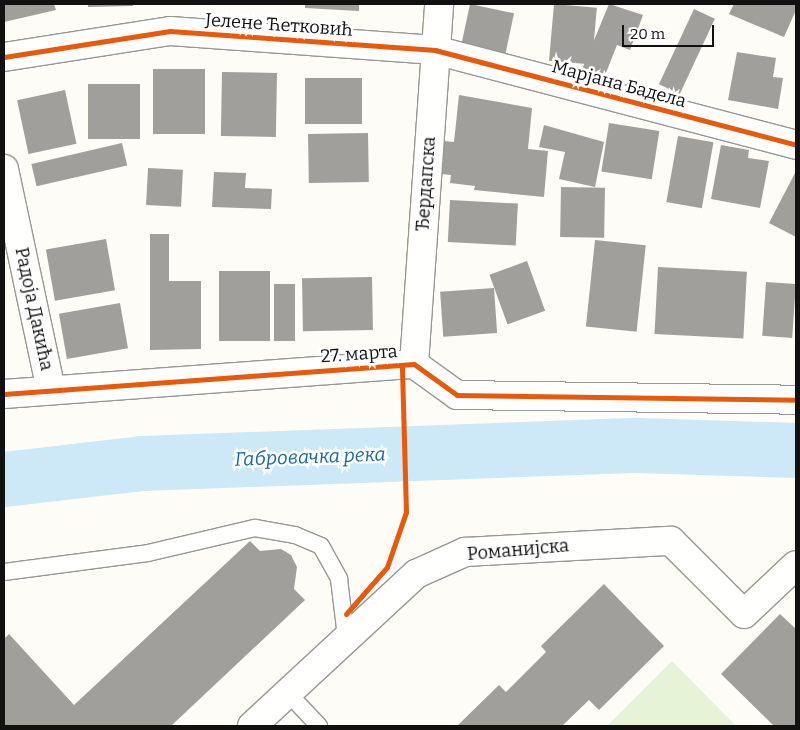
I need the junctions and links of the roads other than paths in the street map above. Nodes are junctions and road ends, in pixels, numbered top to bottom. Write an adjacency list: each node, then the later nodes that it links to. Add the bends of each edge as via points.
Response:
1 (440, 4): 2 (street, Ђердапска)
2 (435, 50): 3 (street, Јелене Ћетковић, via 170,31); 4 (street, Марјана Бадела); 6 (street, Ђердапска)
3 (4, 57)
4 (796, 145)
5 (4, 169): 7 (street, Радоја Дакића)
6 (414, 364): 7 (street, 27. марта); 9 (street, 27. марта, via 456,395)
7 (51, 390): 8 (street, 27. марта)
8 (4, 394)
9 (796, 400)
10 (796, 565): 12 (street, Романијска, via 744,614 671,541 465,552 416,574)
11 (4, 572): 12 (lane, via 148,553 255,528 295,535 321,546 340,579)
12 (346, 637): 13 (street, Романијска)
13 (287, 692): 14 (street, Романијска); 15 (lane)
14 (252, 726)
15 (319, 726)

